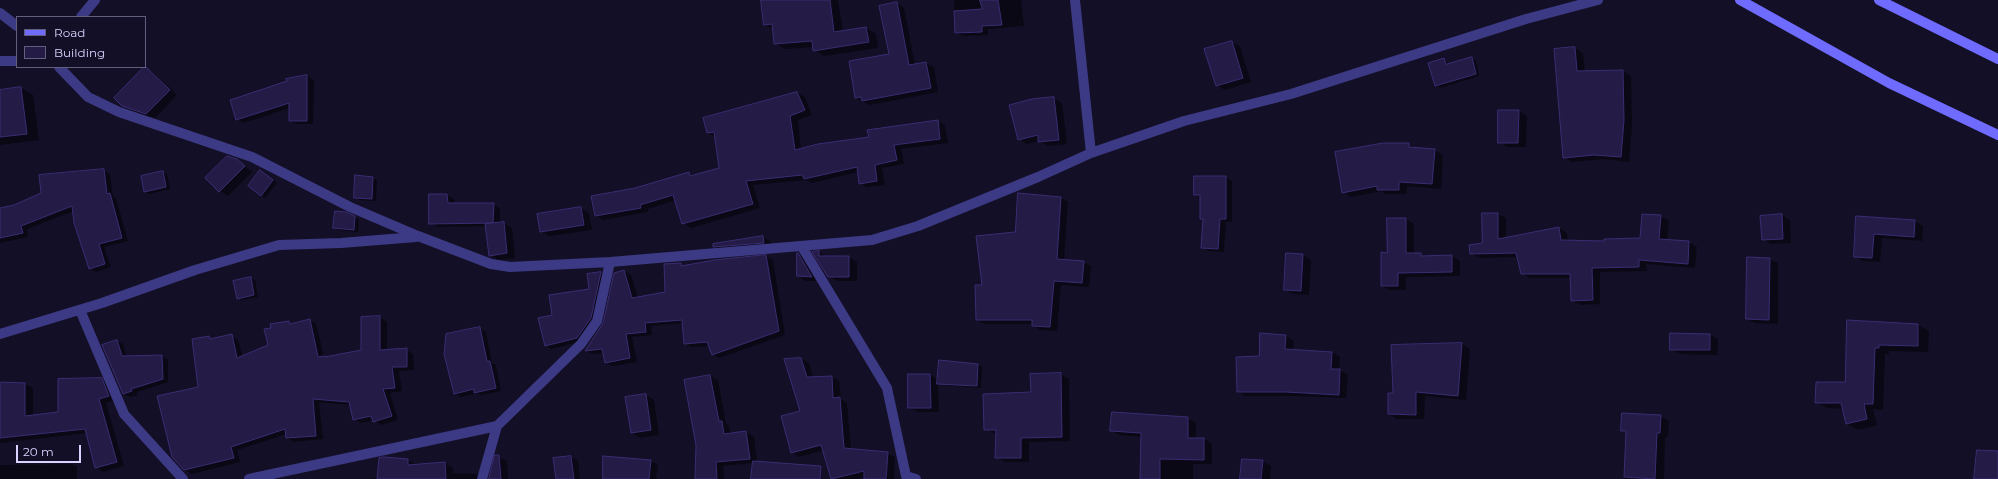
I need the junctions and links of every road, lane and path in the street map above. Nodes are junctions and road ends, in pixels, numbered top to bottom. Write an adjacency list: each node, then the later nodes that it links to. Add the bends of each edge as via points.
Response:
1 (95, 0): 7 (street)
2 (1075, 0): 14 (street)
3 (1598, 0): 14 (street, via 1526,19 1291,94 1184,121)
4 (1740, 0): 13 (street, via 1889,83)
5 (1880, 0): 9 (street)
6 (0, 13): 8 (street)
7 (82, 16)
8 (16, 25)
9 (1998, 59)
10 (0, 61): 11 (street)
11 (16, 61)
12 (60, 68): 15 (street, via 88,97 119,112 252,157 350,207)
13 (1998, 134)
14 (1091, 153): 16 (street, via 918,226 872,240)
15 (418, 236): 17 (street, via 490,264 510,268); 18 (street, via 279,246 195,270)
16 (802, 247): 17 (street); 24 (street, via 887,388 906,476)
17 (610, 262): 20 (street, via 597,321 593,327 581,344)
18 (80, 310): 19 (street); 21 (street, via 124,414)
19 (0, 334)
20 (497, 426): 22 (street); 23 (street)
21 (183, 479)
22 (249, 479)
23 (482, 479)
24 (916, 479)

